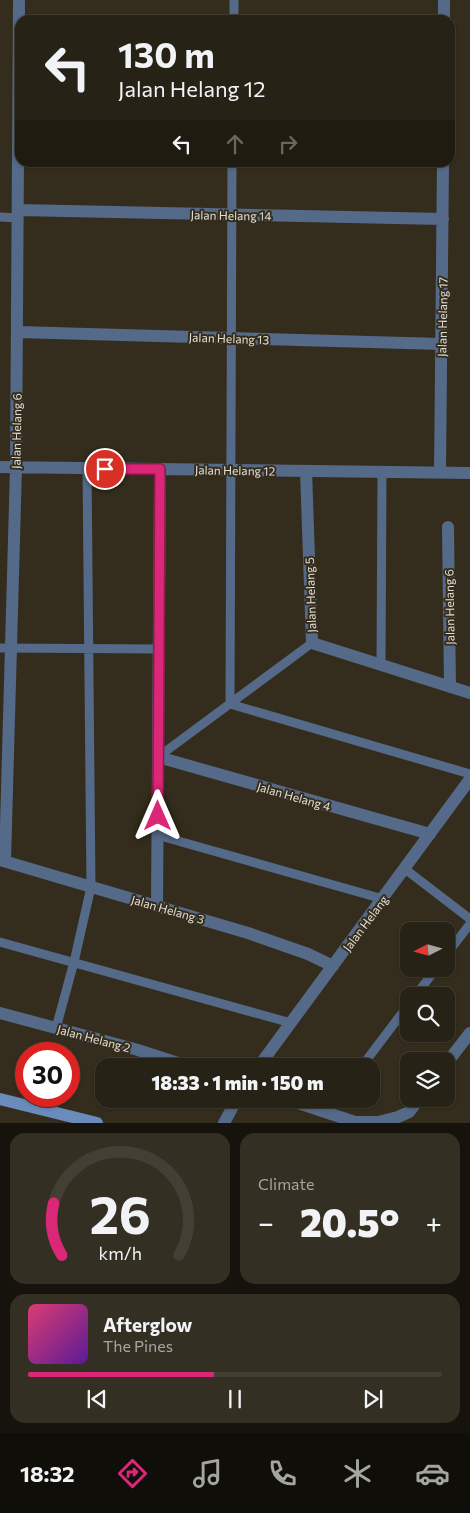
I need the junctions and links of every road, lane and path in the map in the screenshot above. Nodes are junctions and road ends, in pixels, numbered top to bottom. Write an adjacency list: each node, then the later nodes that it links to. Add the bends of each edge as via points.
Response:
1 (19, 0): 4 (street, Jalan Helang 6)
2 (234, 0): 5 (lane)
3 (444, 0): 6 (street)
4 (19, 15)
5 (234, 15)
6 (444, 15)
7 (19, 167): 10 (street, Jalan Helang 6)
8 (232, 167): 11 (lane)
9 (443, 167): 13 (street, Jalan Helang 17)
10 (19, 214): 11 (street, Jalan Helang 14); 12 (lane); 14 (street, Jalan Helang 6)
11 (231, 214): 13 (street, Jalan Helang 14); 15 (lane)
12 (0, 217)
13 (442, 219): 16 (street, Jalan Helang 17)
14 (17, 332): 15 (street, Jalan Helang 13); 18 (street, Jalan Helang 6)
15 (231, 338): 16 (street, Jalan Helang 13); 21 (lane)
16 (441, 344): 24 (street, Jalan Helang 17)
17 (0, 467): 18 (street, Jalan Helang 12)
18 (16, 468): 19 (street, Jalan Helang 12); 28 (street, Jalan Helang 6)
19 (87, 468): 20 (street, Jalan Helang 12); 29 (lane)
20 (160, 469): 21 (street, Jalan Helang 12); 30 (street)
21 (231, 470): 22 (street, Jalan Helang 12); 34 (lane)
22 (306, 470): 23 (street, Jalan Helang 12); 27 (street, Jalan Helang 5)
23 (382, 472): 24 (street, Jalan Helang 12); 31 (lane)
24 (440, 472): 25 (street, Jalan Helang 12)
25 (470, 473)
26 (448, 527): 32 (street, Jalan Helang 6)
27 (312, 643): 31 (street, Jalan Helang 5); 34 (lane)
28 (5, 648): 29 (lane); 40 (street, Jalan Helang 6)
29 (88, 649): 30 (lane); 42 (lane)
30 (159, 649): 35 (street)
31 (381, 665): 32 (street, Jalan Helang 5)
32 (450, 687): 33 (street, Jalan Helang 5)
33 (470, 693)
34 (230, 704): 35 (lane); 36 (lane)
35 (158, 757): 38 (street, Jalan Helang 4); 39 (street)
36 (470, 774)
37 (470, 780): 38 (street, Jalan Helang)
38 (430, 834): 41 (street, Jalan Helang)
39 (158, 835): 43 (lane); 44 (street)
40 (3, 861): 42 (street, Jalan Helang 3)
41 (405, 869): 43 (street, Jalan Helang); 45 (lane)
42 (91, 887): 44 (street, Jalan Helang 3); 49 (lane)
43 (383, 899): 50 (street, Jalan Helang)
44 (157, 906): 50 (street, Jalan Helang 3, via 248,933)
45 (470, 919)
46 (470, 924): 48 (lane)
47 (0, 942): 49 (lane)
48 (455, 943)
49 (74, 962): 53 (lane); 54 (lane)
50 (333, 966): 53 (street, Jalan Helang)
51 (0, 1014): 54 (street, Jalan Helang 2)
52 (400, 1016): 59 (lane)
53 (291, 1023): 58 (street, Jalan Helang)
54 (56, 1028): 57 (street, Jalan Helang 2)
55 (470, 1034): 56 (street)
56 (455, 1053)
57 (162, 1058)
58 (265, 1058)
59 (368, 1058)
60 (0, 1100): 66 (main road)
61 (413, 1107): 65 (street, via 410,1112 378,1122 355,1122)
62 (232, 1108): 67 (street)
63 (314, 1108): 65 (street)
64 (330, 1108): 65 (lane)
65 (327, 1112)
66 (97, 1123)
67 (224, 1123)

